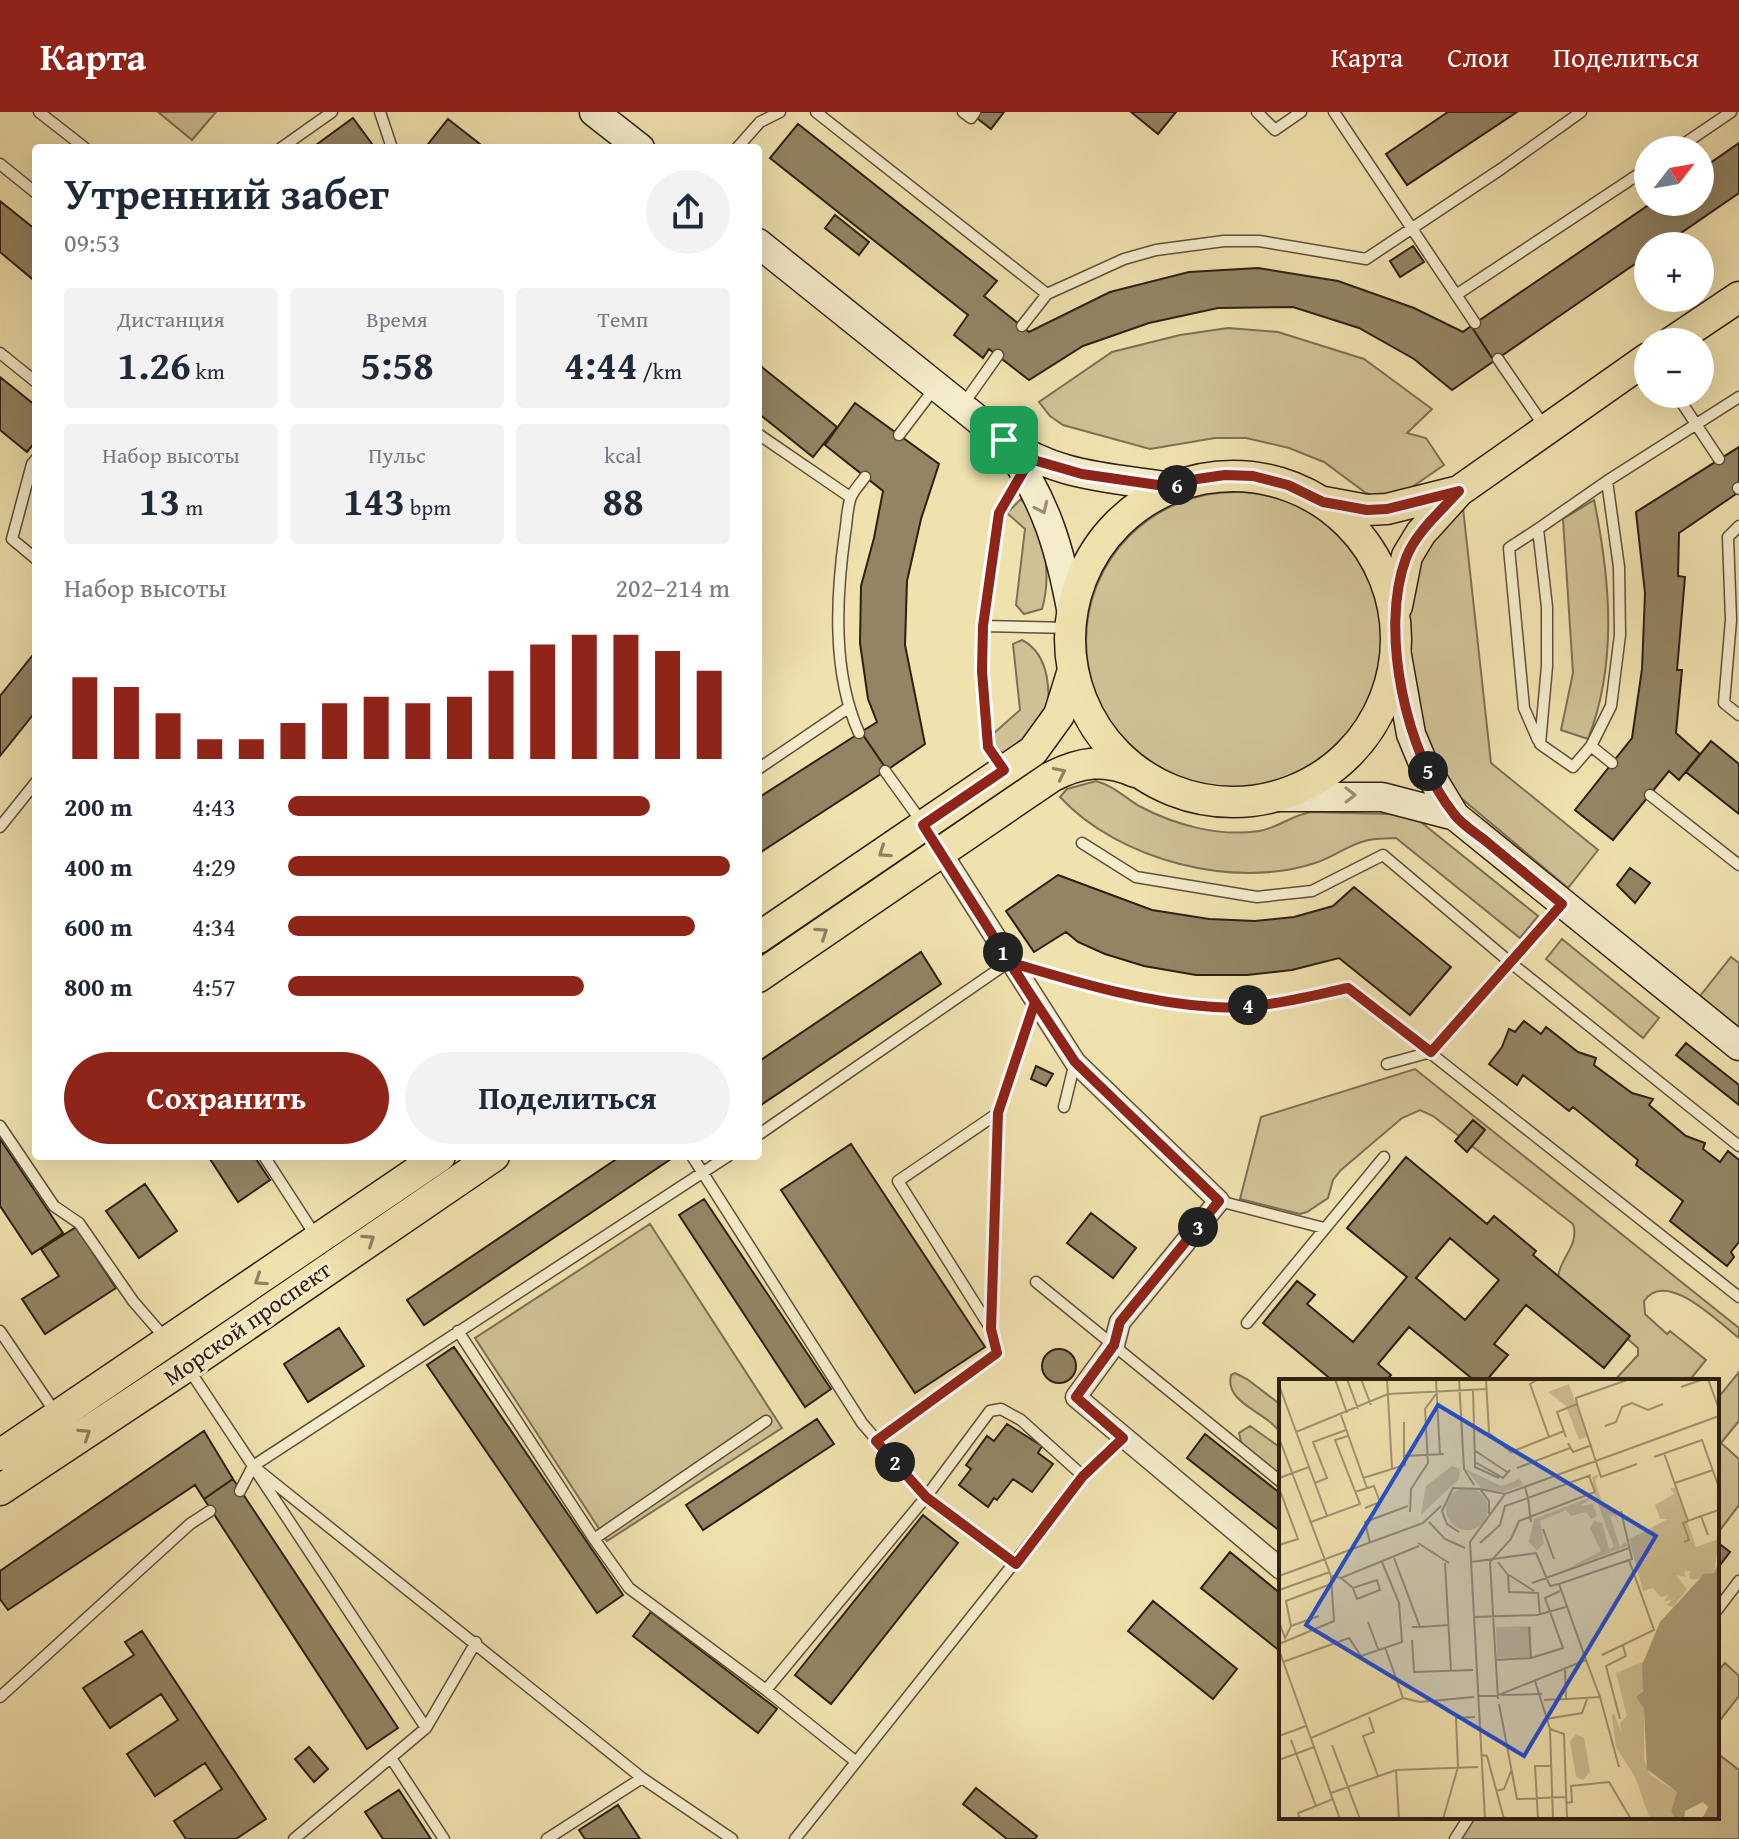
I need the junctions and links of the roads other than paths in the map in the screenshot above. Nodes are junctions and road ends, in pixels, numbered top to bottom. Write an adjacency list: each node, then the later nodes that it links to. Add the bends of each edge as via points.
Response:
1 (39, 112): 15 (lane)
2 (380, 112): 17 (lane)
3 (594, 112): 18 (street)
4 (780, 112): 19 (lane, via 760,122)
5 (816, 112): 25 (lane)
6 (963, 112): 7 (lane, via 971,118)
7 (975, 112)
8 (1257, 112): 9 (lane, via 1275,130)
9 (1301, 112)
10 (1334, 112): 23 (lane)
11 (1581, 112): 23 (lane)
12 (1731, 112): 14 (lane)
13 (323, 114): 16 (lane)
14 (1696, 136)
15 (80, 144)
16 (286, 144)
17 (391, 144)
18 (635, 144)
19 (741, 144)
20 (0, 164): 22 (lane)
21 (1634, 177): 26 (lane)
22 (32, 190)
23 (1411, 230): 25 (lane, via 1366,259 1259,241 1167,248 1124,259); 26 (lane)
24 (762, 246): 36 (street)
25 (1047, 294): 29 (lane)
26 (1456, 295): 28 (lane)
27 (1739, 297): 30 (main road)
28 (1475, 323)
29 (1022, 326)
30 (1693, 328)
31 (0, 353): 35 (lane)
32 (998, 355): 38 (lane)
33 (1498, 359): 41 (lane)
34 (1634, 368): 41 (main road)
35 (32, 379)
36 (936, 386): 38 (street); 42 (lane)
37 (1739, 397): 40 (lane)
38 (961, 407): 44 (street)
39 (1685, 408): 40 (lane)
40 (1696, 425): 45 (lane); 49 (lane)
41 (1547, 431): 51 (main road)
42 (899, 435)
43 (762, 437): 52 (lane)
44 (1004, 440): 47 (street); 50 (street, via 1060,469)
45 (1719, 459)
46 (32, 464): 56 (lane, via 12,539)
47 (1024, 470): 58 (street, one-way to 58, via 1059,548); 59 (lane, via 999,513)
48 (865, 477): 52 (lane)
49 (1607, 481): 55 (lane); 66 (lane, via 1619,567 1620,635 1611,706)
50 (1172, 487): 53 (main road, via 1225,475 1253,476); 58 (main road, via 1136,507 1108,534 1084,571)
51 (1459, 491): 53 (main road, via 1387,509); 57 (main road, via 1407,556)
52 (850, 497): 62 (lane, via 840,610 840,665)
53 (1323, 502): 57 (main road, via 1373,554)
54 (1739, 526): 63 (lane, via 1728,537 1731,620 1724,703)
55 (1538, 529): 65 (lane, via 1547,607); 65 (lane, via 1509,548 1524,708)
56 (32, 556)
57 (1395, 616): 60 (main road)
58 (1071, 621): 59 (lane); 61 (main road)
59 (983, 626): 69 (lane, via 988,747)
60 (1396, 650): 74 (main road, via 1387,695 1360,741 1325,774); 75 (street, via 1411,734)
61 (1073, 670): 69 (main road, via 1059,715 1039,744); 71 (main road, via 1104,739)
62 (848, 708): 64 (lane); 68 (lane)
63 (1739, 715)
64 (859, 733)
65 (1540, 744): 66 (lane, via 1573,767)
66 (1591, 746): 67 (lane)
67 (1612, 763)
68 (762, 766)
69 (1004, 770): 76 (main road)
70 (885, 771): 76 (lane)
71 (1151, 780): 74 (main road, via 1212,801); 79 (main road, one-way to 71, via 1076,765 1105,762)
72 (32, 787): 77 (lane)
73 (1650, 795): 80 (lane)
74 (1272, 797): 75 (street, one-way to 75, via 1382,797)
75 (1455, 816): 81 (street)
76 (923, 825): 79 (main road); 82 (main road, one-way to 82)
77 (0, 827)
78 (1082, 843): 84 (lane, via 1136,877 1257,897 1312,891 1383,855)
79 (941, 852): 83 (street); 85 (main road, one-way to 79)
80 (1739, 865)
81 (1562, 904): 84 (lane); 87 (street)
82 (762, 935)
83 (1009, 962): 86 (street); 88 (lane, via 1083,985 1216,1008 1348,988); 94 (lane)
84 (1511, 963): 88 (lane); 95 (lane)
85 (762, 974)
86 (1035, 1002): 89 (street); 92 (lane)
87 (1739, 1046)
88 (1431, 1052): 90 (lane); 107 (lane)
89 (1075, 1062): 91 (lane); 103 (street)
90 (1387, 1064)
91 (1064, 1107)
92 (998, 1113): 109 (lane); 109 (lane, via 898,1181)
93 (0, 1126): 112 (lane, via 54,1206 79,1223)
94 (762, 1132)
95 (1739, 1146)
96 (1384, 1157): 104 (lane)
97 (267, 1160): 105 (lane)
98 (435, 1160): 105 (main road, Морской проспект)
99 (487, 1160): 105 (main road, Морской проспект, one-way to 99)
100 (695, 1160): 102 (lane)
101 (722, 1160): 102 (lane)
102 (704, 1173): 111 (lane); 118 (lane)
103 (1219, 1201): 104 (lane); 113 (street, via 1120,1322)
104 (1324, 1228): 108 (lane)
105 (326, 1252): 112 (main road, Морской проспект, one-way to 112); 114 (main road, Морской проспект)
106 (1036, 1282): 113 (lane)
107 (1739, 1297)
108 (1247, 1323)
109 (991, 1329): 118 (lane, via 997,1353)
110 (0, 1331): 115 (lane)
111 (458, 1331): 120 (lane); 127 (lane)
112 (168, 1342): 114 (main road); 115 (main road, Морской проспект)
113 (1114, 1345): 117 (street, via 1076,1397); 122 (lane)
114 (187, 1366): 120 (lane); 123 (main road, Морской проспект, one-way to 114)
115 (58, 1416): 119 (main road, Морской проспект)
116 (766, 1421): 127 (lane)
117 (1123, 1438): 121 (lane); 129 (street)
118 (876, 1441): 125 (lane)
119 (0, 1455)
120 (253, 1466): 124 (lane); 132 (lane); 135 (lane)
121 (1083, 1476): 125 (lane, via 1021,1420 1001,1409 990,1411); 128 (lane)
122 (1279, 1480)
123 (0, 1490)
124 (240, 1491)
125 (926, 1497): 128 (lane); 133 (lane)
126 (210, 1511): 134 (lane)
127 (594, 1539): 133 (lane, via 629,1588)
128 (1016, 1564): 137 (lane)
129 (1279, 1567)
130 (1739, 1581): 131 (lane)
131 (1719, 1607)
132 (476, 1642): 135 (lane); 138 (lane)
133 (766, 1690): 137 (lane)
134 (0, 1697)
135 (426, 1728): 136 (lane)
136 (391, 1758): 140 (lane); 141 (lane)
137 (855, 1761): 144 (lane)
138 (642, 1778): 142 (lane); 143 (lane)
139 (1468, 1819): 145 (lane)
140 (294, 1839)
141 (444, 1839)
142 (547, 1839)
143 (732, 1839)
144 (795, 1839)
145 (1455, 1839)

